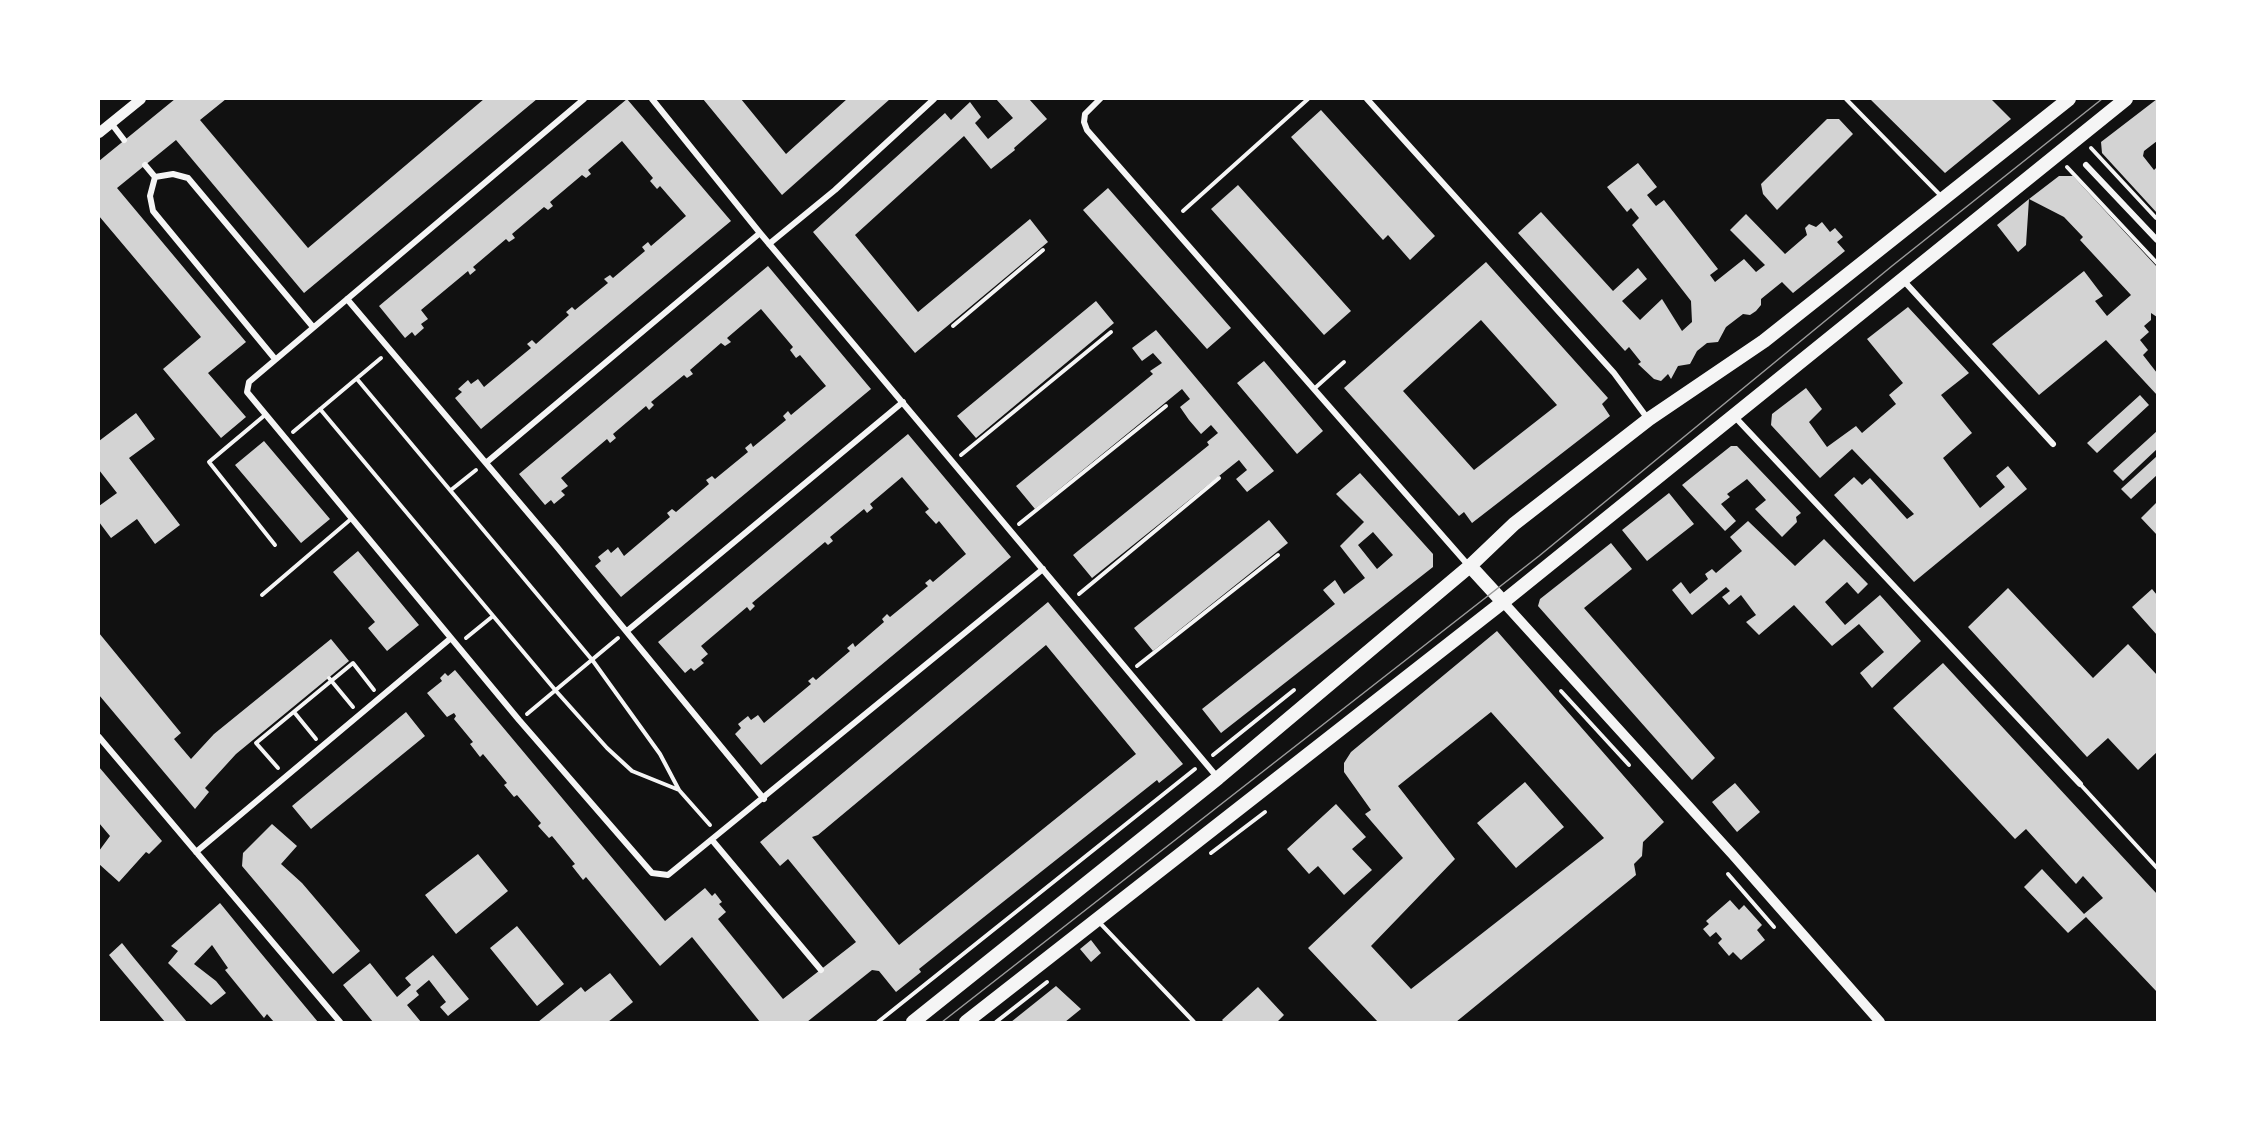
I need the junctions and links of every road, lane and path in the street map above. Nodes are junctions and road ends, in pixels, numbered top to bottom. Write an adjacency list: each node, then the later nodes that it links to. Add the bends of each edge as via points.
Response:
1 (141, 99): 11 (street)
2 (584, 99): 28 (street)
3 (652, 99): 22 (street)
4 (934, 99): 24 (street, via 835,190)
5 (1100, 99): 36 (street, via 1085,114 1087,130)
6 (1308, 99): 20 (path)
7 (1367, 99): 42 (street, via 1614,373)
8 (1846, 99): 19 (lane)
9 (2069, 99): 19 (main road)
10 (2126, 99): 27 (main road)
11 (111, 123): 12 (street); 13 (street)
12 (99, 133)
13 (124, 140)
14 (2091, 148): 21 (path)
15 (145, 165): 18 (street)
16 (2086, 165): 23 (street)
17 (2067, 167): 26 (path)
18 (155, 177): 30 (street, via 173,174 188,178); 33 (street, via 150,196 153,211)
19 (1944, 199): 42 (main road, via 1740,360)
20 (1184, 211)
21 (2157, 219)
22 (760, 233): 24 (street); 46 (street)
23 (2157, 240)
24 (769, 243): 37 (street)
25 (1043, 250): 29 (path)
26 (2157, 263)
27 (1903, 280): 41 (main road); 44 (street)
28 (347, 299): 30 (street); 32 (street)
29 (953, 326)
30 (313, 327): 33 (street)
31 (1111, 332): 45 (path)
32 (391, 350): 35 (path); 46 (street)
33 (275, 359): 40 (street, via 249,382 248,392)
34 (1344, 362): 36 (lane)
35 (357, 379): 39 (path); 48 (path)
36 (1315, 388): 53 (street)
37 (903, 402): 45 (street); 59 (street)
38 (1166, 406): 50 (path)
39 (320, 409): 43 (path); 58 (path)
40 (265, 415): 43 (street); 51 (lane, via 209,462)
41 (1734, 416): 57 (main road); 76 (street)
42 (1649, 419): 53 (main road, via 1514,524)
43 (284, 439): 49 (street)
44 (2053, 444)
45 (953, 461): 50 (street)
46 (487, 462): 48 (path); 59 (street)
47 (1219, 478): 56 (path)
48 (451, 490): 62 (path)
49 (351, 519): 55 (lane); 60 (street)
50 (1011, 530): 54 (street)
51 (275, 545)
52 (1278, 555): 63 (path)
53 (1470, 566): 57 (main road); 75 (main road)
54 (1043, 569): 56 (street); 78 (street)
55 (262, 595)
56 (1070, 601): 63 (street)
57 (1503, 602): 83 (main road); 90 (street)
58 (493, 616): 61 (path); 66 (path)
59 (627, 631): 62 (path); 78 (street)
60 (451, 638): 61 (street); 67 (street)
61 (457, 645): 70 (street)
62 (593, 661): 66 (path); 77 (path, via 660,754)
63 (1130, 672): 73 (street)
64 (330, 680): 67 (path, via 352,662); 68 (path); 69 (path)
65 (1297, 688): 73 (path)
66 (556, 691): 70 (path); 77 (path, via 632,771)
67 (380, 698): 69 (street)
68 (294, 712): 72 (path); 74 (path, via 256,743)
69 (360, 715): 72 (street)
70 (519, 720): 80 (street, via 652,873 668,876)
71 (99, 737): 81 (street)
72 (322, 746): 74 (street)
73 (1203, 759): 75 (street); 86 (path)
74 (286, 777): 81 (street)
75 (1218, 777): 87 (main road)
76 (2080, 784): 82 (lane)
77 (679, 790): 79 (path)
78 (764, 799): 79 (street)
79 (719, 835): 80 (street)
80 (712, 840): 84 (street)
81 (196, 852): 85 (street)
82 (2157, 868)
83 (1096, 919): 88 (main road); 89 (lane)
84 (821, 970)
85 (340, 1022)
86 (878, 1022)
87 (913, 1022)
88 (966, 1022)
89 (1194, 1022)
90 (1880, 1022)

